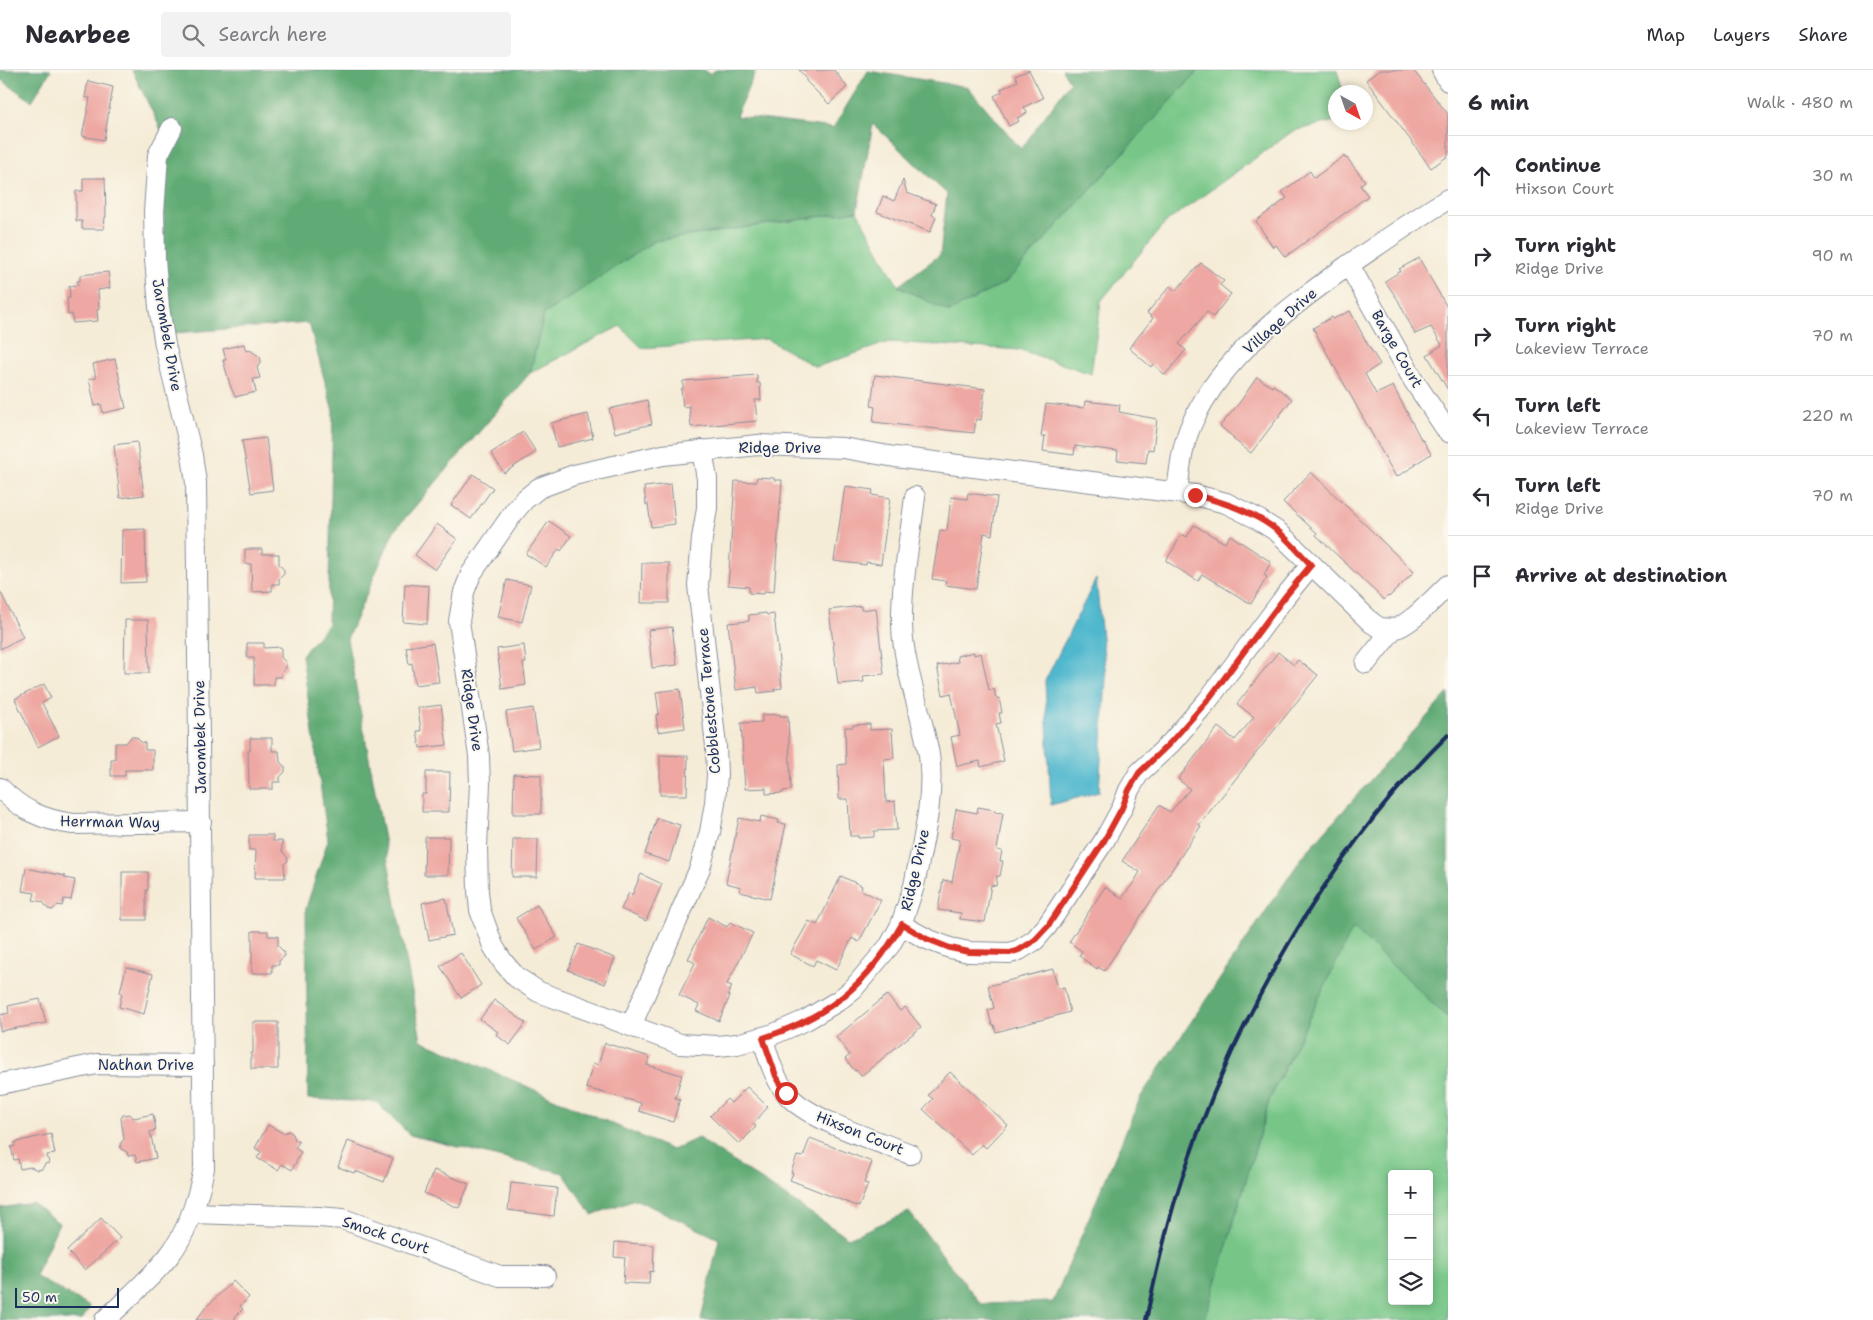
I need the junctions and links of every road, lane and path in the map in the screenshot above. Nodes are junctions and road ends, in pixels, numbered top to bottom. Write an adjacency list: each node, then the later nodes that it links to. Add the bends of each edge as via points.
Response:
1 (1442, 70): 2 (street)
2 (1448, 82)
3 (172, 128): 15 (street, Jarombek Drive, via 158,155 155,260 165,345 196,483)
4 (1448, 199): 5 (street, Village Drive)
5 (1349, 265): 6 (street, Barge Court, via 1414,381); 8 (street, Village Drive, via 1268,326 1222,375 1192,423 1182,450)
6 (1448, 432)
7 (702, 450): 8 (street, Ridge Drive, via 758,445 843,448); 17 (street, Cobblestone Terrace, via 707,508 698,585 716,746 715,804 700,868); 17 (street, Ridge Drive, via 593,471 547,484 531,494 514,512 471,574 460,606 459,621 479,756 478,891 486,928 503,962 523,983)
8 (1177, 492): 10 (street, Ridge Drive, via 1226,503 1256,518 1278,532)
9 (915, 497): 16 (street, Ridge Drive, via 902,598 902,627 929,755 931,784 914,886)
10 (1311, 565): 12 (street, Ridge Drive, via 1372,624); 16 (street, via 1208,700 1139,773 1104,841 1048,926 1035,940 1010,953 969,952 927,939)
11 (1448, 585): 12 (street, via 1414,616)
12 (1393, 629): 13 (street)
13 (1366, 663)
14 (0, 788): 15 (street, Herrman Way, via 20,806 54,821 73,824)
15 (201, 822): 19 (street, Jarombek Drive)
16 (902, 924): 18 (street, Ridge Drive, via 866,975 838,1001 806,1020)
17 (631, 1026): 18 (street, Ridge Drive, via 680,1044 699,1046 737,1044)
18 (763, 1038): 21 (street, Hixson Court, via 776,1076 786,1093 800,1106 816,1116)
19 (203, 1065): 20 (street, Nathan Drive, via 97,1064); 22 (street, Jarombek Drive, via 204,1168)
20 (0, 1084)
21 (910, 1154)
22 (192, 1213): 23 (street, Smock Court, via 343,1219 500,1276); 24 (street, Jarombek Drive, via 169,1256)
23 (546, 1276)
24 (105, 1320)

